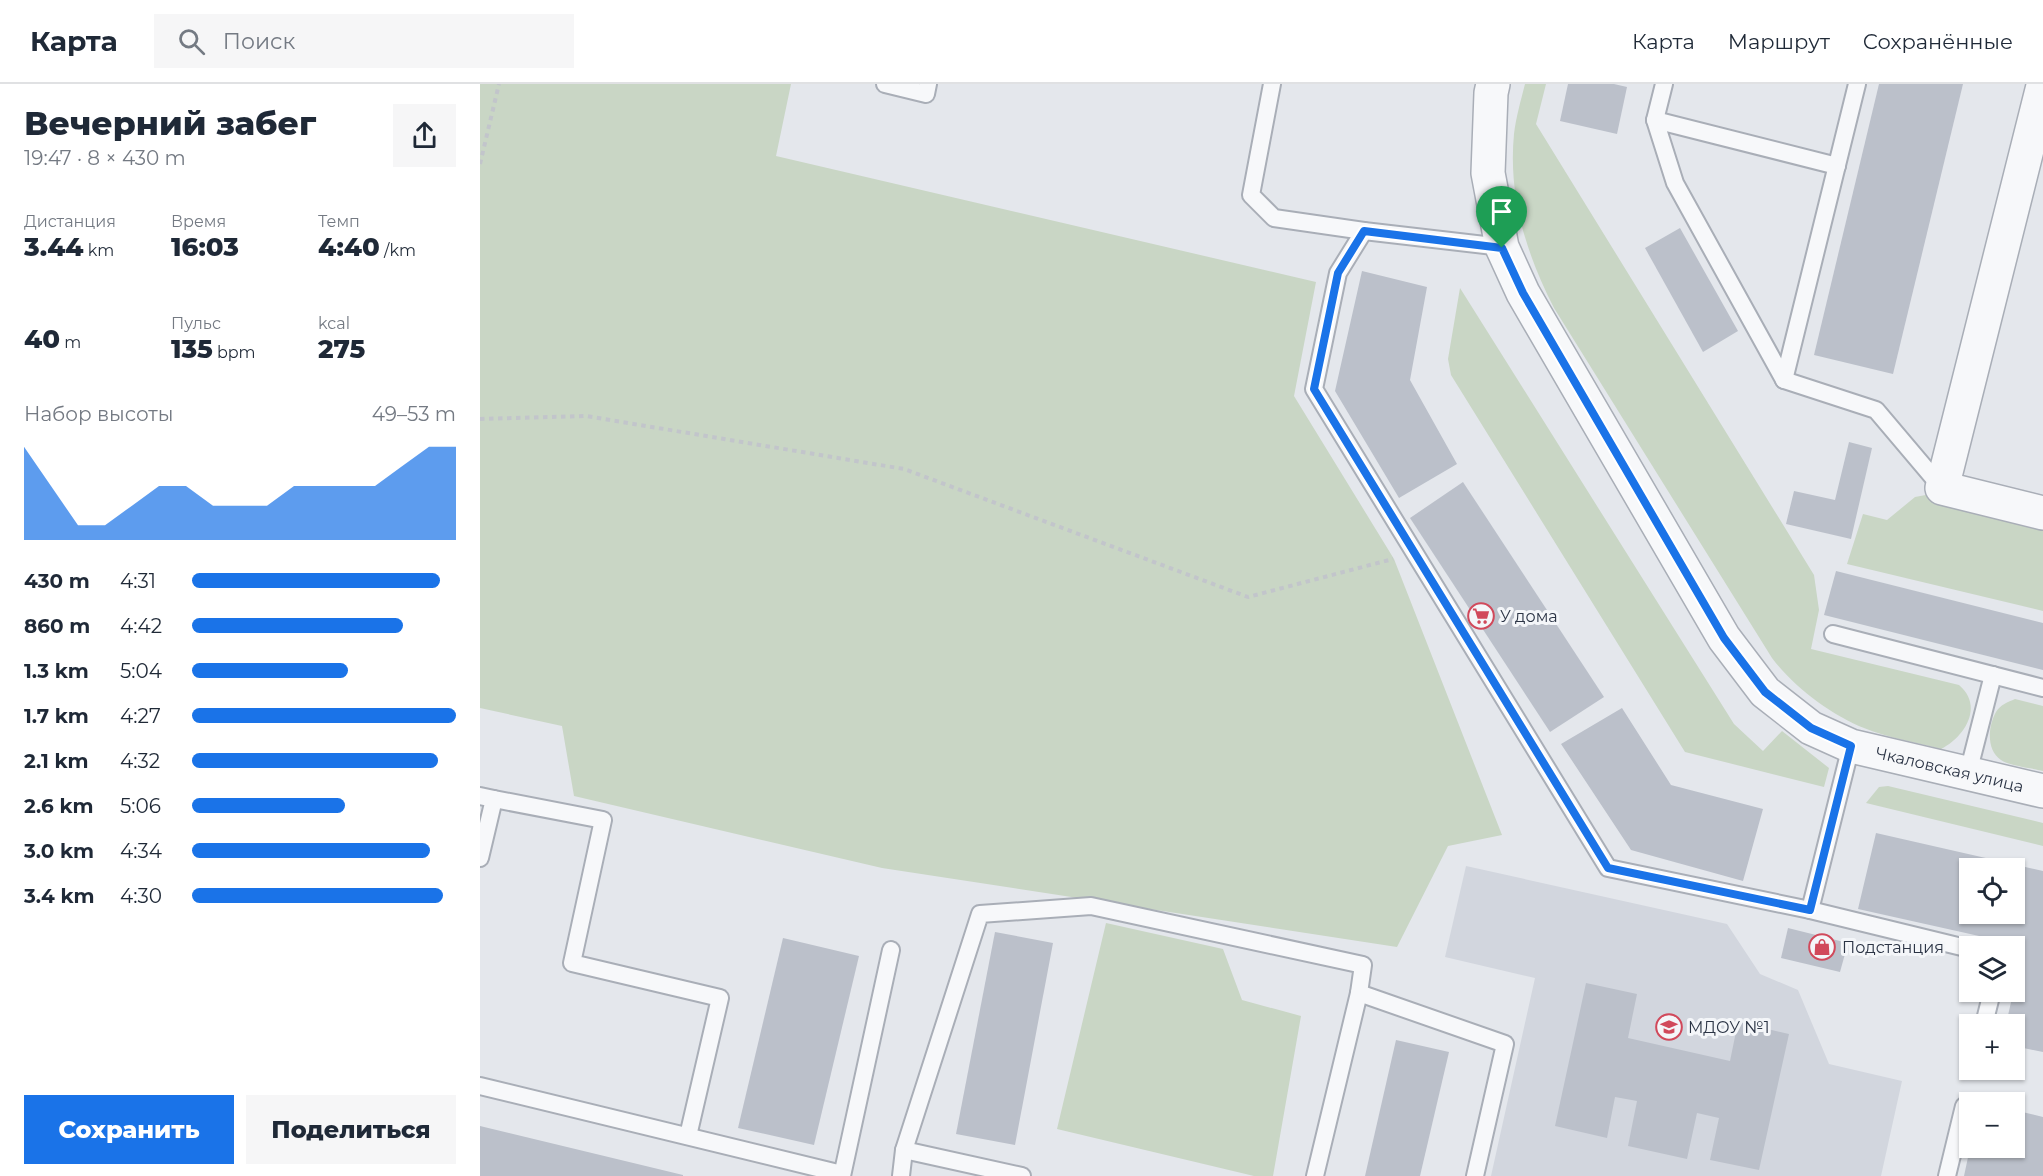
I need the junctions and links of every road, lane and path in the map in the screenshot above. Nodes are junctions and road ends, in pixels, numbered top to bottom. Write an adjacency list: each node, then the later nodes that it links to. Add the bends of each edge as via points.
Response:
1 (499, 84): 10 (path)
2 (885, 84): 3 (lane, via 926,94)
3 (928, 84)
4 (1272, 84): 12 (lane, via 1251,195 1274,218)
5 (1493, 84): 13 (street, Чкаловская улица, via 1488,173)
6 (1664, 84): 9 (lane)
7 (1857, 84): 11 (lane)
8 (2043, 86): 16 (street)
9 (1655, 120): 11 (lane); 14 (lane, via 1675,183)
10 (480, 164)
11 (1837, 166): 14 (lane)
12 (1364, 231): 13 (lane); 27 (lane, via 1338,273 1314,389 1608,868)
13 (1502, 248): 22 (street, Чкаловская улица, via 1523,293 1724,638 1765,692 1811,728)
14 (1784, 380): 16 (lane, via 1876,410)
15 (480, 419): 18 (path, via 586,416 904,469 1248,597)
16 (1942, 488): 17 (street)
17 (2043, 513)
18 (1394, 559)
19 (1833, 634): 20 (lane)
20 (1993, 675): 21 (lane); 23 (lane)
21 (2043, 688)
22 (1851, 746): 23 (street, Чкаловская улица); 27 (lane)
23 (1968, 773): 24 (street, Чкаловская улица)
24 (2043, 791)
25 (487, 797): 26 (lane); 33 (lane, via 603,820 572,963 720,998)
26 (480, 858)
27 (1810, 910): 28 (lane)
28 (1959, 946)
29 (891, 950): 35 (lane)
30 (1359, 993): 34 (lane, via 1363,965 1091,906 980,914); 38 (lane); 39 (lane, via 1505,1044)
31 (480, 1086): 33 (lane)
32 (1959, 1127): 40 (lane)
33 (688, 1136): 35 (lane)
34 (904, 1150): 36 (lane); 37 (lane)
35 (842, 1175)
36 (900, 1176)
37 (1022, 1176)
38 (1315, 1176)
39 (1475, 1176)
40 (1947, 1176)

